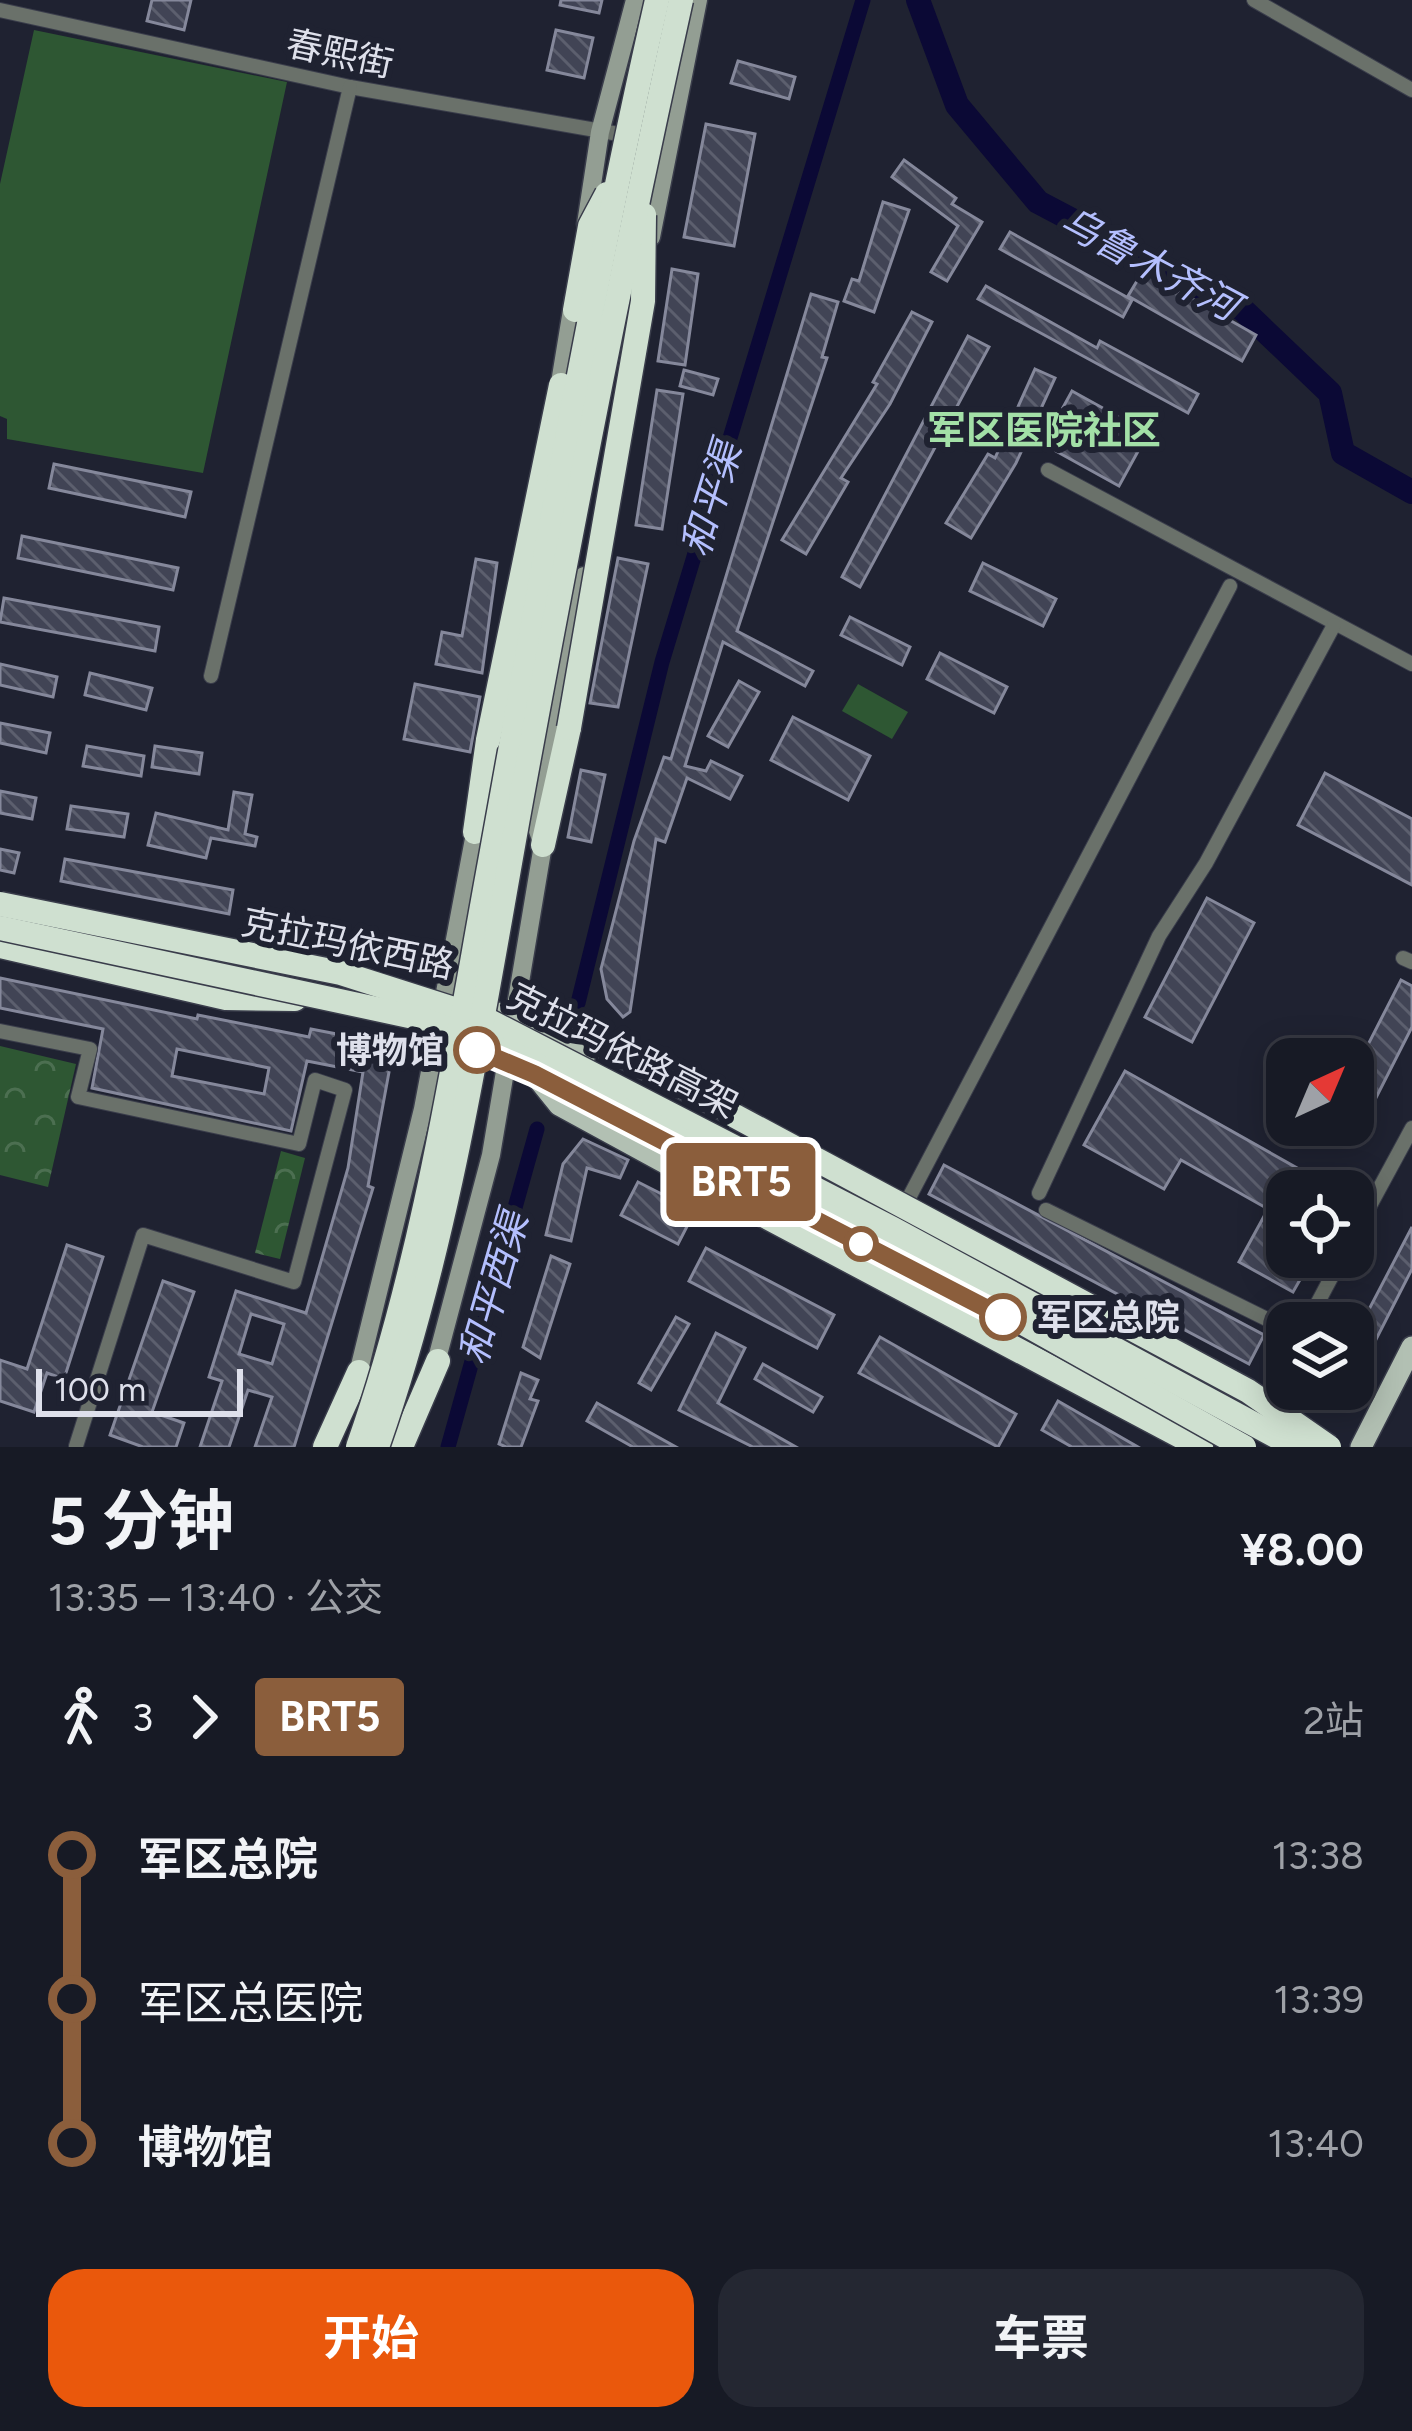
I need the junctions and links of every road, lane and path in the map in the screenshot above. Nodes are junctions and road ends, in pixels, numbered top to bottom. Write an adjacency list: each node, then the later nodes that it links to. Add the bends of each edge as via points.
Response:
1 (635, 0): 9 (main road)
2 (657, 0): 12 (highway, bridge)
3 (681, 0): 11 (highway, bridge)
4 (698, 0): 10 (main road)
5 (1254, 0): 8 (street)
6 (0, 10): 7 (street, 春熙街)
7 (350, 87): 9 (street, 春熙街); 17 (street)
8 (1412, 90)
9 (600, 132): 10 (street, 春熙街); 18 (main road, via 511,692)
10 (670, 142): 19 (main road, via 536,825)
11 (645, 164): 19 (highway, bridge, via 643,301); 46 (highway, bridge, via 600,368 482,1021 410,1354)
12 (619, 171): 18 (highway, bridge, via 590,226); 45 (highway, bridge, via 455,1053 389,1360)
13 (1048, 470): 15 (street)
14 (1231, 586): 36 (street)
15 (1334, 625): 16 (street); 33 (street, via 1160,936)
16 (1412, 664)
17 (211, 676)
18 (475, 832): 23 (main road)
19 (544, 844): 25 (main road)
20 (0, 904): 23 (main road, 克拉玛依西路); 51 (highway, 克拉玛依路高架, bridge, via 341,973 484,1019)
21 (0, 931): 24 (main road, 克拉玛依西路); 50 (highway, 克拉玛依路高架, bridge, via 423,1019 529,1061)
22 (0, 946): 24 (highway, via 226,998)
23 (445, 994): 25 (main road, 克拉玛依西路); 27 (main road)
24 (295, 999): 27 (main road, 克拉玛依西路)
25 (511, 1017): 28 (main road); 30 (main road, via 551,1020); 36 (main road, 克拉玛依西路)
26 (0, 1031): 42 (street, via 90,1048 77,1097 299,1144 315,1080 345,1090 295,1282 143,1235)
27 (437, 1034): 28 (main road, 克拉玛依西路); 41 (main road)
28 (505, 1062): 29 (main road, 克拉玛依西路); 40 (main road)
29 (534, 1074): 32 (main road, via 559,1105); 37 (main road, 克拉玛依西路)
30 (735, 1115): 52 (highway, bridge, via 1248,1391)
31 (1412, 1128): 34 (street)
32 (680, 1171): 48 (highway)
33 (1039, 1193)
34 (1374, 1198)
35 (1046, 1210): 38 (street)
36 (896, 1222): 37 (street); 51 (main road, 克拉玛依西路)
37 (881, 1255): 49 (main road, 克拉玛依西路, via 1120,1378)
38 (1266, 1319)
39 (1412, 1347): 53 (main road)
40 (437, 1361): 47 (highway)
41 (359, 1372): 43 (highway); 44 (main road)
42 (76, 1446)
43 (326, 1447)
44 (337, 1447)
45 (358, 1447)
46 (377, 1447)
47 (405, 1447)
48 (1201, 1447)
49 (1233, 1447)
50 (1244, 1447)
51 (1295, 1447)
52 (1330, 1447)
53 (1361, 1447)

